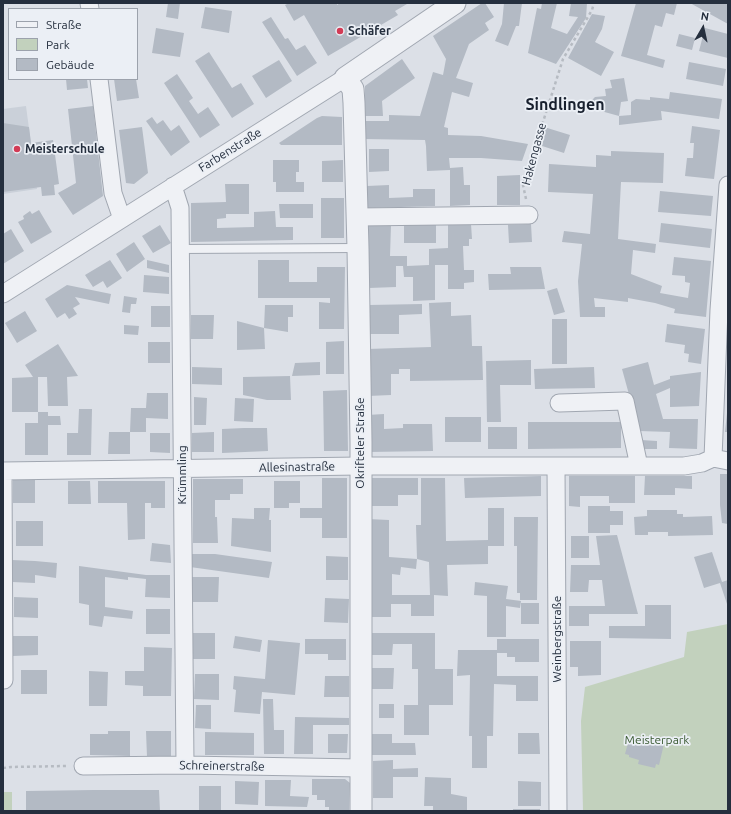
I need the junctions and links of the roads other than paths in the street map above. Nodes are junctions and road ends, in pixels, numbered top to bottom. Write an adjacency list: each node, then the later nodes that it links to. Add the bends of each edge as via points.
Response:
1 (455, 3): 2 (street, Farbenstraße)
2 (345, 78): 5 (street, Farbenstraße); 7 (street, Okrifteler Straße, via 353,89)
3 (99, 80): 8 (street, via 112,193)
4 (728, 185): 13 (street, via 719,310)
5 (173, 186): 8 (street, Farbenstraße); 10 (street, Krümmling, via 180,208)
6 (529, 215): 7 (street)
7 (357, 217): 9 (street, Okrifteler Straße)
8 (122, 219): 11 (street, Farbenstraße)
9 (358, 248): 10 (lane); 14 (street, Okrifteler Straße)
10 (181, 249): 17 (street, Krümmling)
11 (3, 294)
12 (559, 402): 16 (street, via 625,401)
13 (720, 459): 16 (street, Allesinastraße, via 684,466)
14 (360, 466): 15 (street, Allesinastraße); 17 (street, Allesinastraße); 22 (street, Okrifteler Straße)
15 (556, 466): 16 (street, Allesinastraße); 24 (street, Weinbergstraße)
16 (639, 466)
17 (182, 469): 18 (street, Allesinastraße); 20 (street, Krümmling)
18 (3, 471): 19 (street)
19 (4, 680)
20 (185, 765): 21 (street, Schreinerstraße); 22 (street, Schreinerstraße)
21 (83, 766)
22 (361, 768): 23 (street, Okrifteler Straße)
23 (361, 811)
24 (558, 811)

